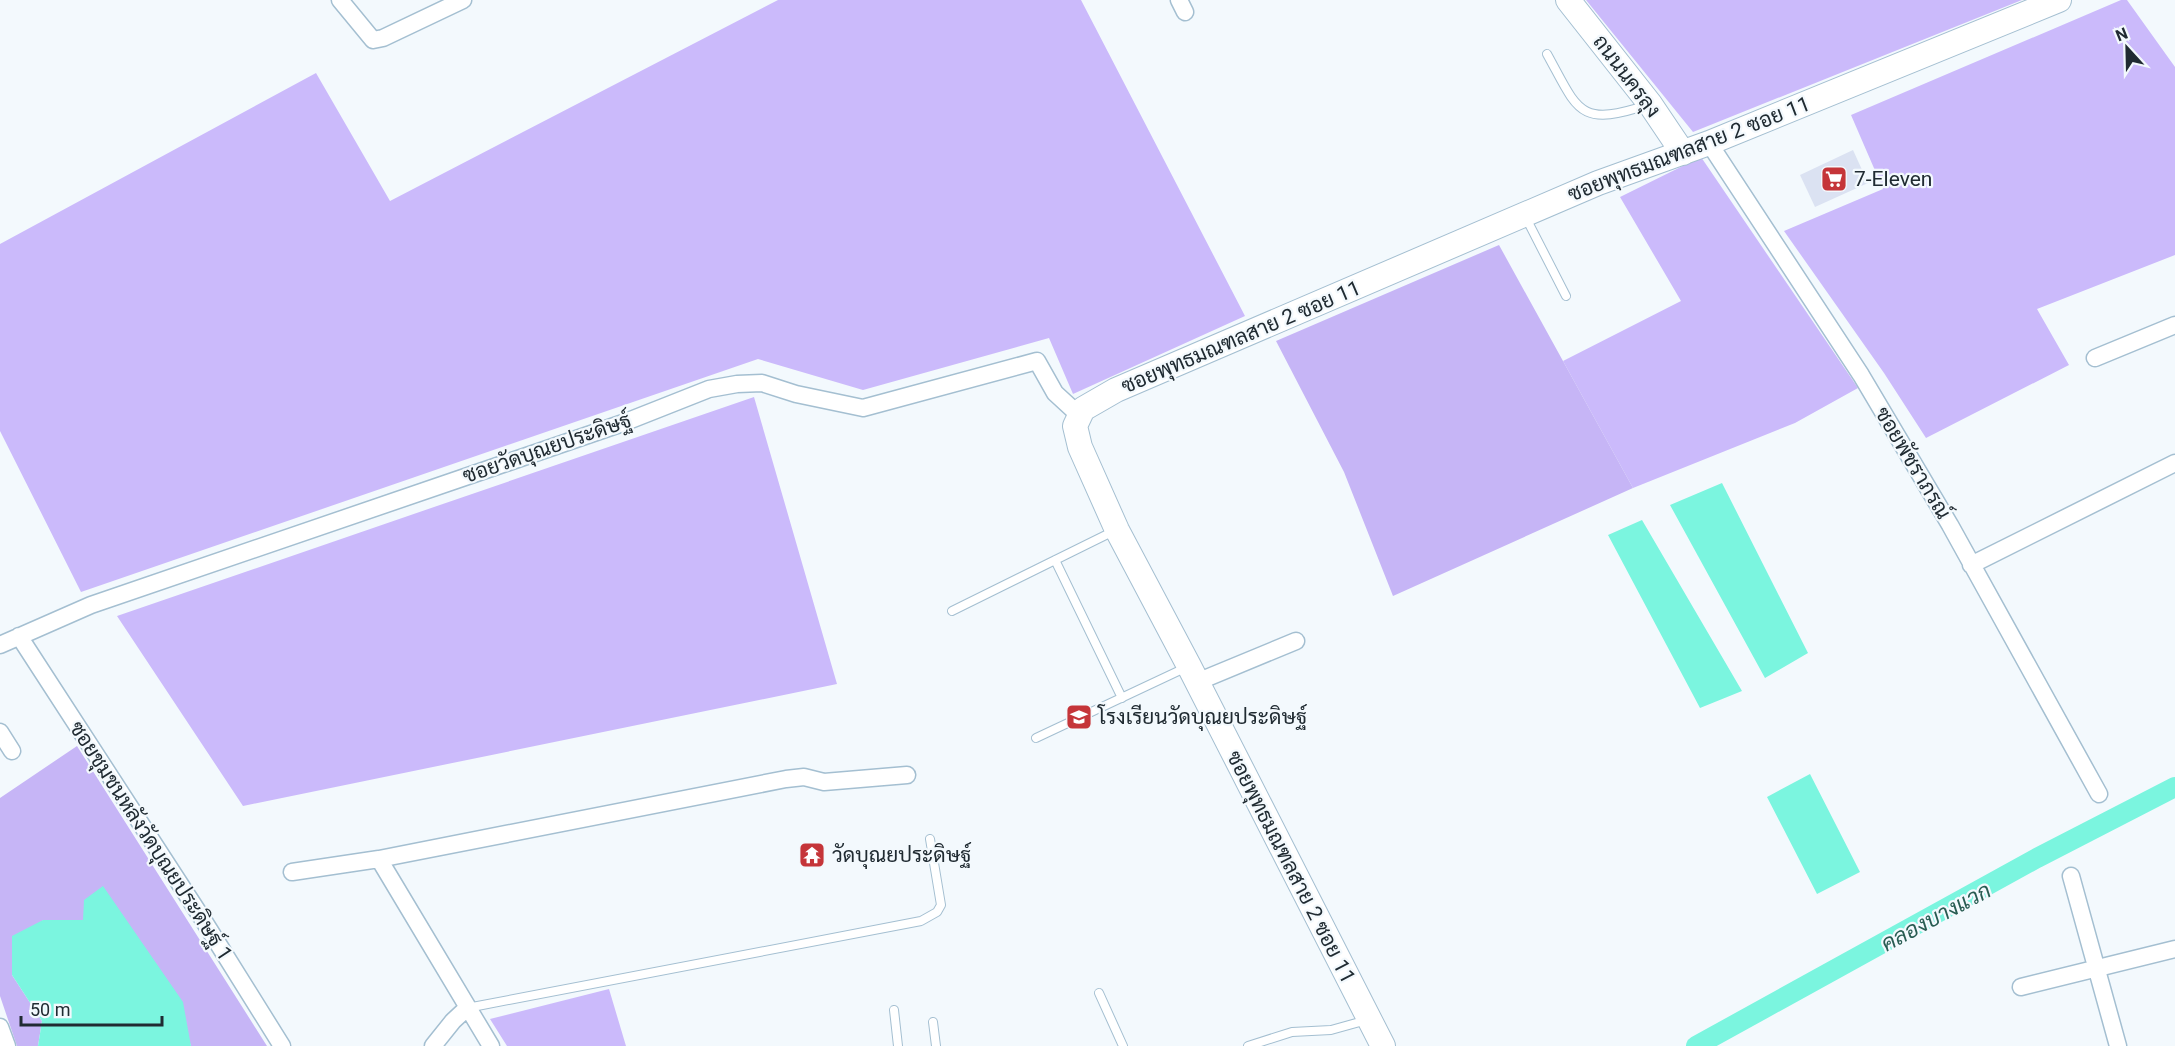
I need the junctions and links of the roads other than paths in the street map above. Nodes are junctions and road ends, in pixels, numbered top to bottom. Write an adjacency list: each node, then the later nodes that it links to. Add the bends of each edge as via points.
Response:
1 (340, 0): 2 (street, via 373,40)
2 (463, 0)
3 (1568, 0): 6 (street, ถนนนครลุง)
4 (2059, 0): 7 (street, ซอยพุทธมณฑลสาย 2 ซอย 11)
5 (1547, 54): 6 (lane, via 1575,104 1593,116 1623,113)
6 (1650, 104): 8 (street, ถนนนครลุง)
7 (1709, 143): 8 (street, ซอยพุทธมณฑลสาย 2 ซอย 11); 17 (street, ซอยพัชราภรณ์, via 1861,375)
8 (1683, 153): 9 (street, ซอยพุทธมณฑลสาย 2 ซอย 11, via 1598,183)
9 (1525, 215): 10 (lane); 13 (street, ซอยพุทธมณฑลสาย 2 ซอย 11, via 1116,390 1083,410)
10 (1566, 296)
11 (2175, 326): 12 (street)
12 (2095, 358)
13 (1080, 416): 15 (street, ซอยพุทธมณฑลสาย 2 ซอย 11, via 1075,426 1080,447); 19 (street, ซอยวัดบุณยประดิษฐ์, via 1055,393 1037,360 862,408 762,383 709,389 623,423 92,604)
14 (2175, 463): 17 (street)
15 (1117, 530): 16 (lane); 22 (street, ซอยพุทธมณฑลสาย 2 ซอย 11)
16 (1055, 560): 18 (lane); 23 (lane)
17 (1971, 565): 28 (street, ซอยพัชราภรณ์)
18 (952, 611)
19 (19, 636): 21 (street, ซอยวัดบุณยประดิษฐ์); 43 (street, ซอยชุมชนหลังวัดบุณยประดิษฐ์ 1)
20 (1296, 641): 22 (street)
21 (0, 645)
22 (1193, 674): 23 (lane); 39 (street, ซอยพุทธมณฑลสาย 2 ซอย 11)
23 (1122, 698): 25 (lane)
24 (0, 732): 26 (street)
25 (1035, 738)
26 (12, 751)
27 (907, 775): 30 (street, via 824,782 804,777 786,779)
28 (2099, 794)
29 (930, 839): 37 (lane, via 941,905 921,921)
30 (379, 859): 31 (street); 37 (street)
31 (292, 872)
32 (2071, 876): 34 (street)
33 (2175, 949): 34 (street)
34 (2096, 967): 35 (street); 51 (street)
35 (2021, 987)
36 (1100, 993): 48 (lane)
37 (467, 1008): 44 (street); 45 (street)
38 (894, 1010): 46 (lane)
39 (1368, 1019): 49 (lane, via 1331,1030 1292,1032); 50 (street, ซอยพุทธมณฑลสาย 2 ซอย 11)
40 (933, 1022): 47 (lane)
41 (0, 1027): 42 (street)
42 (7, 1046)
43 (282, 1046)
44 (434, 1046)
45 (491, 1046)
46 (898, 1046)
47 (936, 1046)
48 (1124, 1046)
49 (1248, 1046)
50 (1383, 1046)
51 (2118, 1046)

